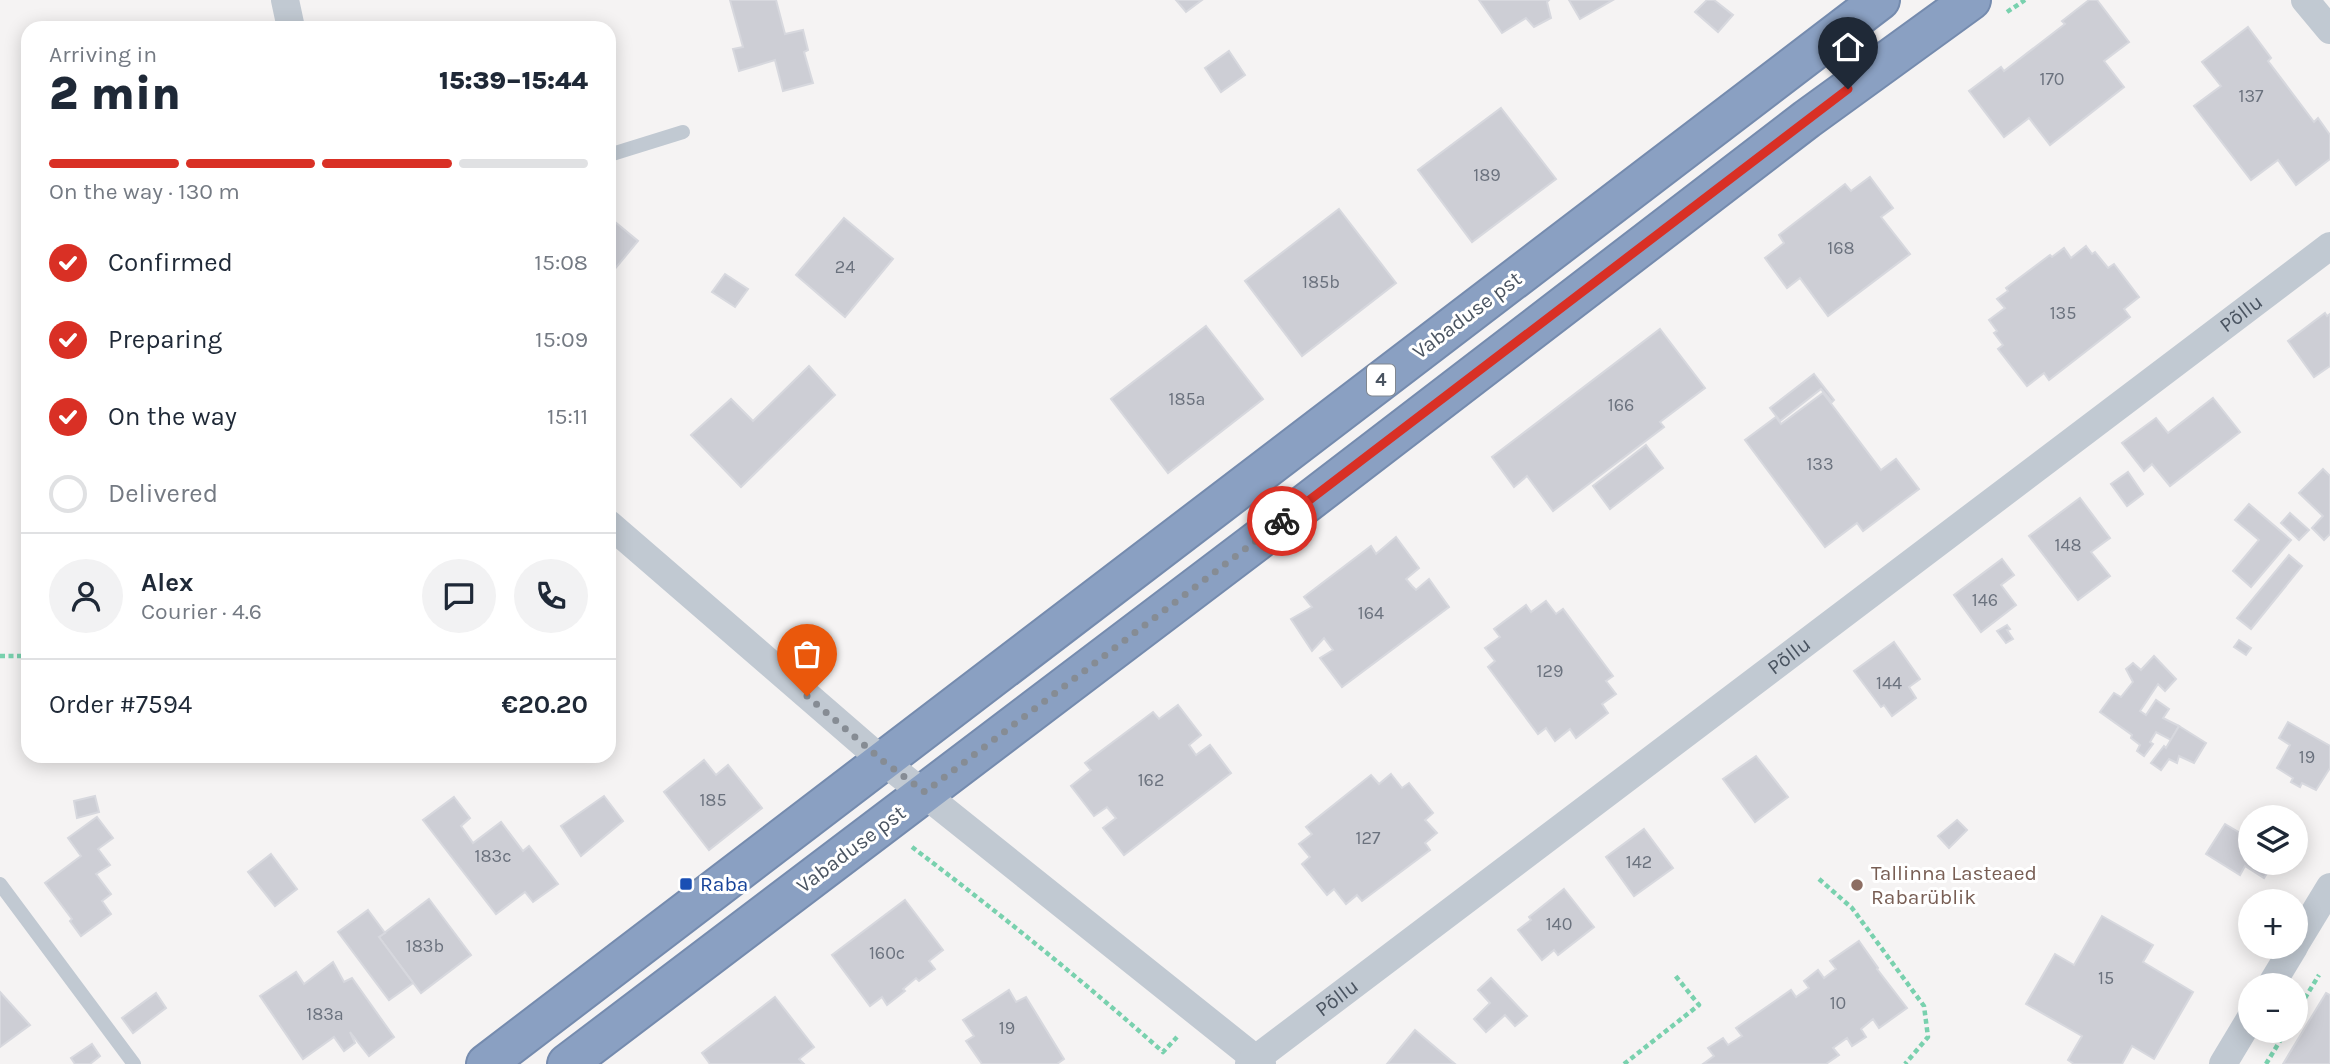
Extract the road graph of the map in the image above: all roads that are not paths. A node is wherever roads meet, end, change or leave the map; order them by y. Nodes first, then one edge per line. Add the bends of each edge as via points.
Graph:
1 (285, 0) edge
2 (1880, 0) edge
3 (1971, 0) edge
4 (2305, 0) edge
5 (290, 21) edge
6 (2330, 30) edge
7 (683, 132) dead end
8 (616, 153) edge
9 (2330, 246) edge
10 (616, 530) edge
11 (883, 761) junction
12 (925, 792) junction
13 (0, 884) edge
14 (2330, 887) edge
15 (2308, 923) edge
16 (2238, 1039) edge
17 (1256, 1062) edge
18 (134, 1064) edge
19 (486, 1064) edge
20 (567, 1064) edge
21 (2223, 1064) edge

1 - 5 street
2 - 11 highway, Vabaduse pst / 4
3 - 12 highway, Vabaduse pst / 4 via 1807,119
4 - 6 street
7 - 8 lane
9 - 17 street, Põllu
10 - 11 street
11 - 12 street
11 - 19 highway, Vabaduse pst / 4
12 - 17 street
12 - 20 highway, Vabaduse pst / 4
13 - 18 lane
14 - 15 street
16 - 21 street

